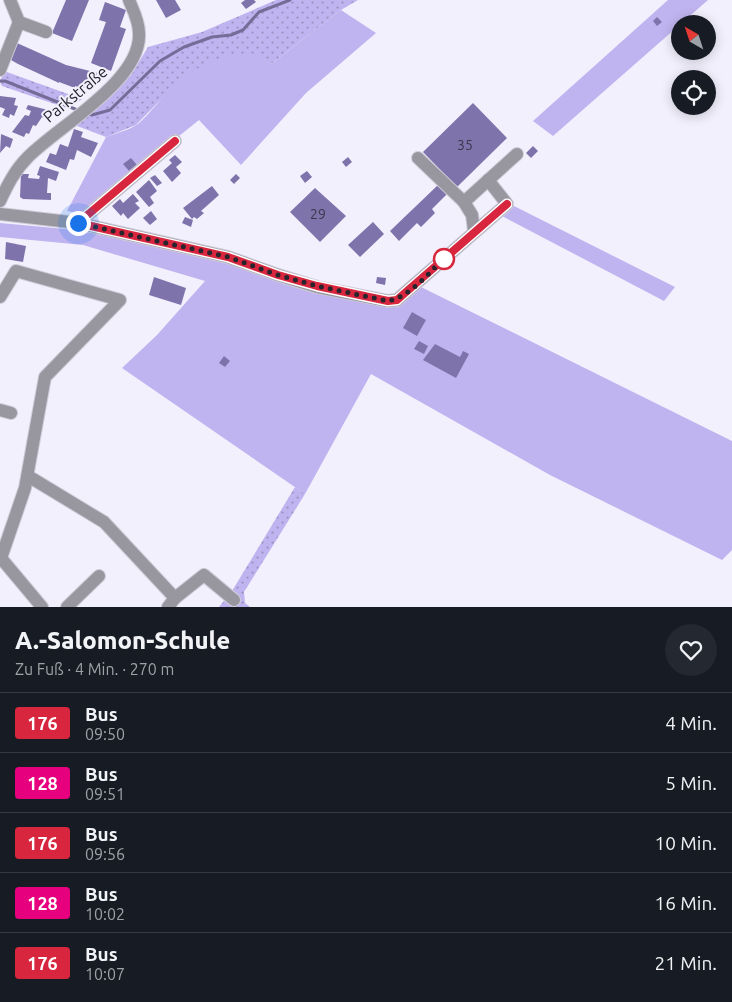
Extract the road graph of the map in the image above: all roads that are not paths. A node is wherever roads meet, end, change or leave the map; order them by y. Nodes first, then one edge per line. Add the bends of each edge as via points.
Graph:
1 (10, 0) edge
2 (129, 0) edge
3 (19, 22) junction
4 (46, 32) dead end
5 (0, 70) edge
6 (175, 141) dead end
7 (516, 154) dead end
8 (418, 158) dead end
9 (488, 180) junction
10 (0, 201) edge
11 (464, 202) junction
12 (0, 214) edge
13 (78, 223) junction
14 (474, 231) junction
15 (0, 297) edge
16 (28, 476) junction
17 (1, 559) edge
18 (99, 576) dead end
19 (234, 600) dead end
20 (172, 602) edge
21 (42, 607) edge
22 (67, 607) edge

1 - 3 street
2 - 10 street, Parkstraße via 140,33 138,47 125,73 44,142 17,170
3 - 4 street
3 - 5 street
6 - 13 street
7 - 9 street
8 - 11 street
9 - 11 street
9 - 14 street via 507,204
11 - 14 street via 472,215
12 - 13 street
13 - 14 street via 228,257 317,286 388,301 397,300
15 - 16 street via 16,271 120,300 45,377
16 - 17 street
16 - 20 street via 104,522
17 - 21 street
18 - 22 street
19 - 20 street via 204,575

